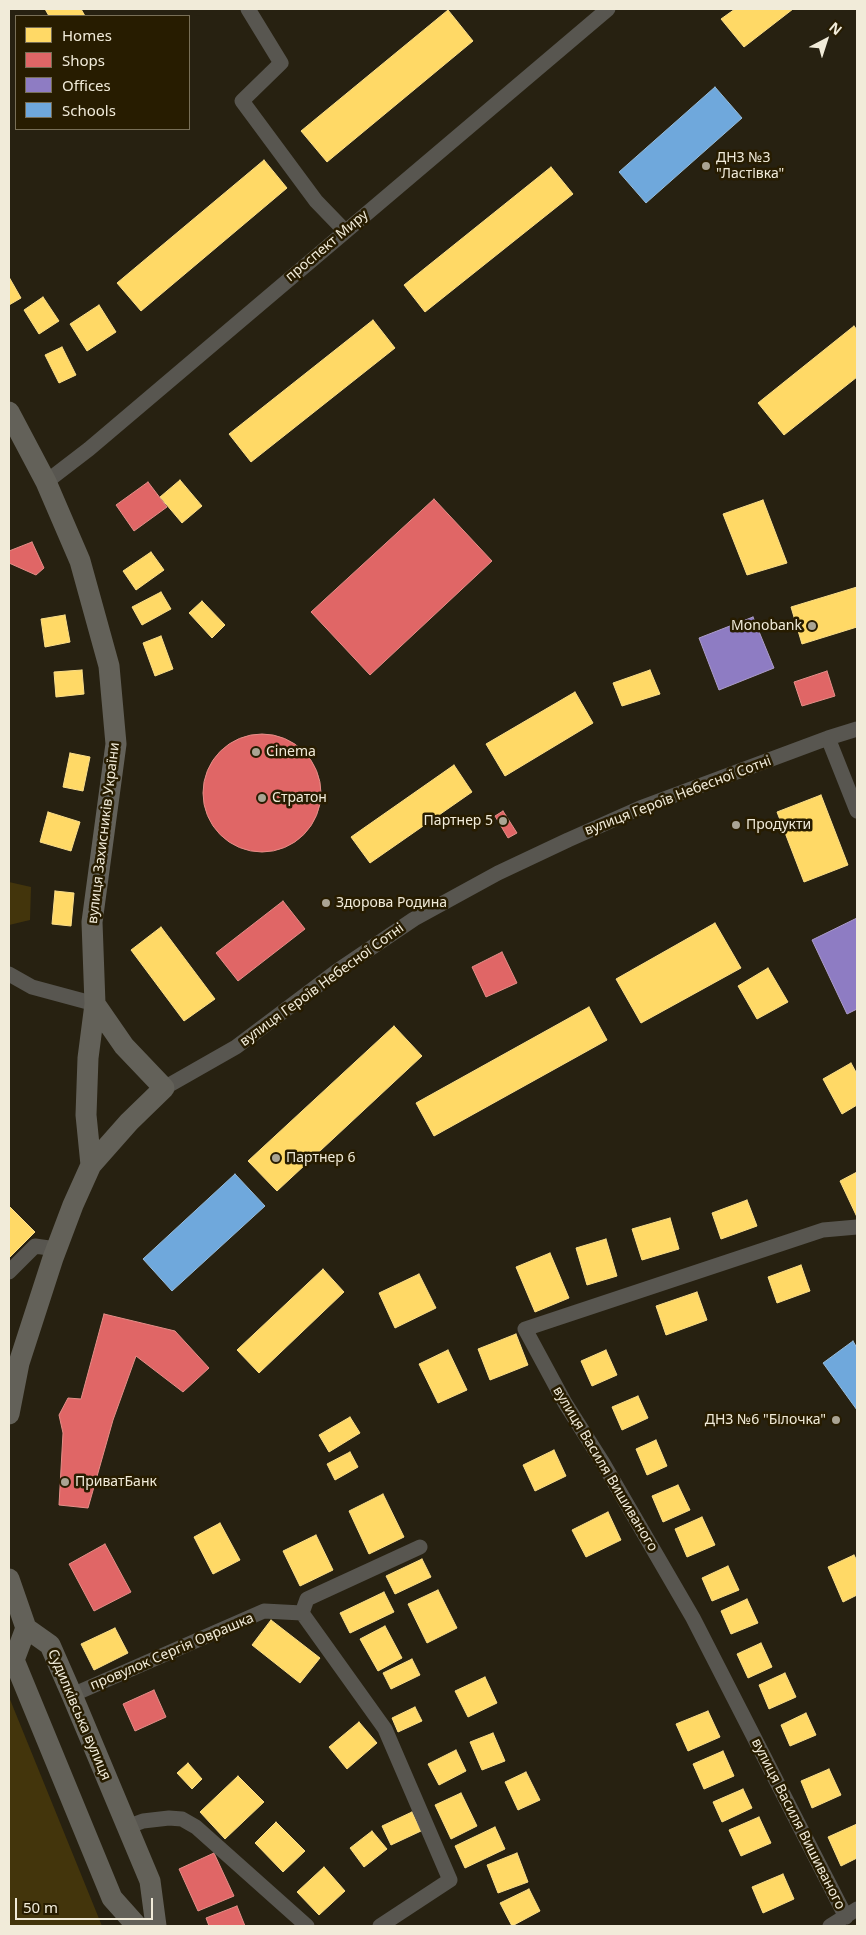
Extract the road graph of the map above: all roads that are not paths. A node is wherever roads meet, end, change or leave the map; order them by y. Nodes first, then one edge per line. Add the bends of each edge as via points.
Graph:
1 (248, 9) edge
2 (608, 9) edge
3 (345, 231) junction
4 (9, 412) edge
5 (46, 482) junction
6 (857, 728) edge
7 (828, 738) junction
8 (857, 811) edge
9 (9, 974) edge
10 (95, 1004) junction
11 (164, 1088) junction
12 (91, 1165) junction
13 (857, 1227) edge
14 (56, 1250) junction
15 (9, 1272) edge
16 (9, 1414) edge
17 (420, 1547) dead end
18 (11, 1592) edge
19 (302, 1613) junction
20 (26, 1628) junction
21 (72, 1695) junction
22 (126, 1827) junction
23 (851, 1913) edge
24 (137, 1926) edge
25 (156, 1926) edge
26 (307, 1926) edge
27 (380, 1926) edge
28 (830, 1926) edge

1 - 3 street via 281,63 242,101 316,200
2 - 3 street, проспект Миру
3 - 5 street, проспект Миру
4 - 5 main road, вулиця Захисників України
5 - 10 main road, вулиця Захисників України via 80,561 109,666 116,744 92,922
6 - 7 street, вулиця Героїв Небесної Сотні
7 - 8 street
7 - 11 street, вулиця Героїв Небесної Сотні via 640,808 498,873 414,919 337,971 236,1047
9 - 10 street via 32,987
10 - 11 main road via 124,1046
10 - 12 main road, вулиця Захисників України via 88,1058 86,1116
11 - 12 main road, вулиця Героїв Небесної Сотні
12 - 14 main road, вулиця Героїв Небесної Сотні
13 - 23 street, вулиця Василя Вишиваного via 823,1230 526,1329 565,1403 693,1618
14 - 15 street via 35,1246
14 - 16 main road, вулиця Героїв Небесної Сотні via 19,1363
17 - 19 street via 307,1599
18 - 20 main road
19 - 21 street, провулок Сергія Оврашка via 264,1612
19 - 27 street via 385,1729 450,1880
20 - 21 main road, Судилківська вулиця via 50,1645
20 - 24 main road via 14,1660 112,1898
21 - 22 main road, Судилківська вулиця
22 - 25 main road, Судилківська вулиця via 150,1881
22 - 26 street via 169,1818 182,1819 196,1826
23 - 28 street

